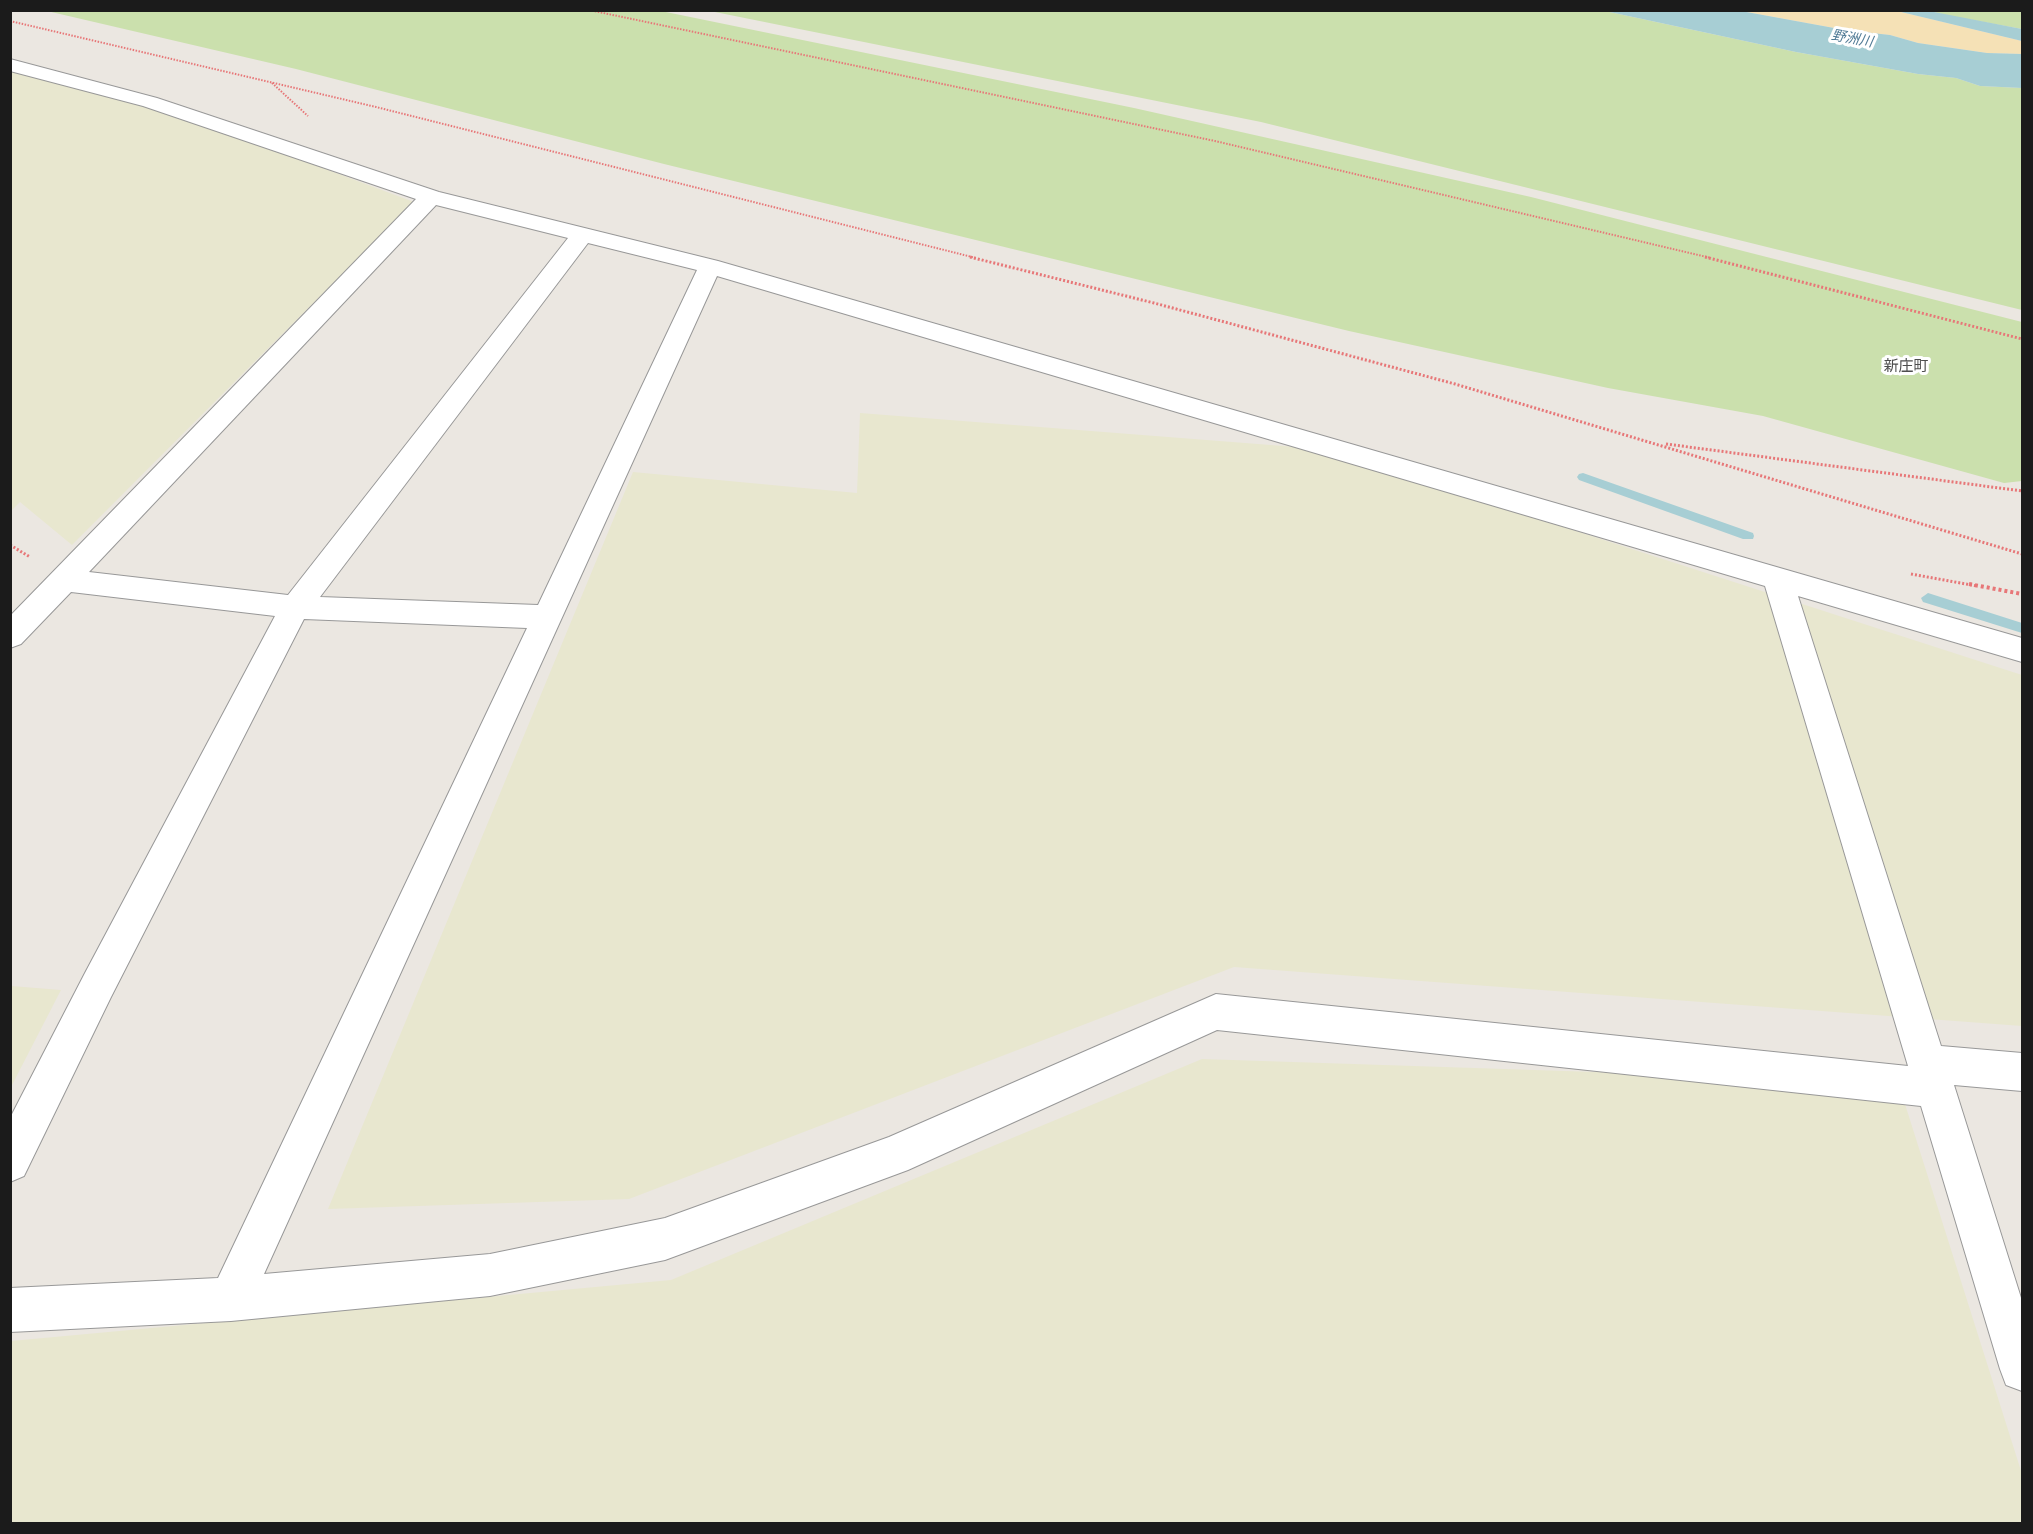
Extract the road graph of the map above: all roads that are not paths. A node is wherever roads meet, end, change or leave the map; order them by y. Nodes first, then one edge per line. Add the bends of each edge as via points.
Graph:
1 (10, 65) edge
2 (431, 198) junction
3 (582, 235) junction
4 (710, 266) junction
5 (1777, 577) junction
6 (65, 580) junction
7 (296, 607) junction
8 (547, 617) junction
9 (10, 636) edge
10 (2022, 650) edge
11 (2022, 1072) edge
12 (1931, 1076) junction
13 (10, 1162) edge
14 (231, 1299) junction
15 (10, 1310) edge
16 (2022, 1369) edge

1 - 2 street via 150,102
2 - 3 street
2 - 6 street
3 - 4 street
3 - 7 street
4 - 5 street
4 - 8 street
5 - 10 street
5 - 12 street
6 - 7 street
6 - 9 street
7 - 8 street
7 - 13 street
8 - 14 street
11 - 12 street
12 - 14 street via 1216,1012 894,1156 665,1239 490,1275
12 - 16 street
14 - 15 street

